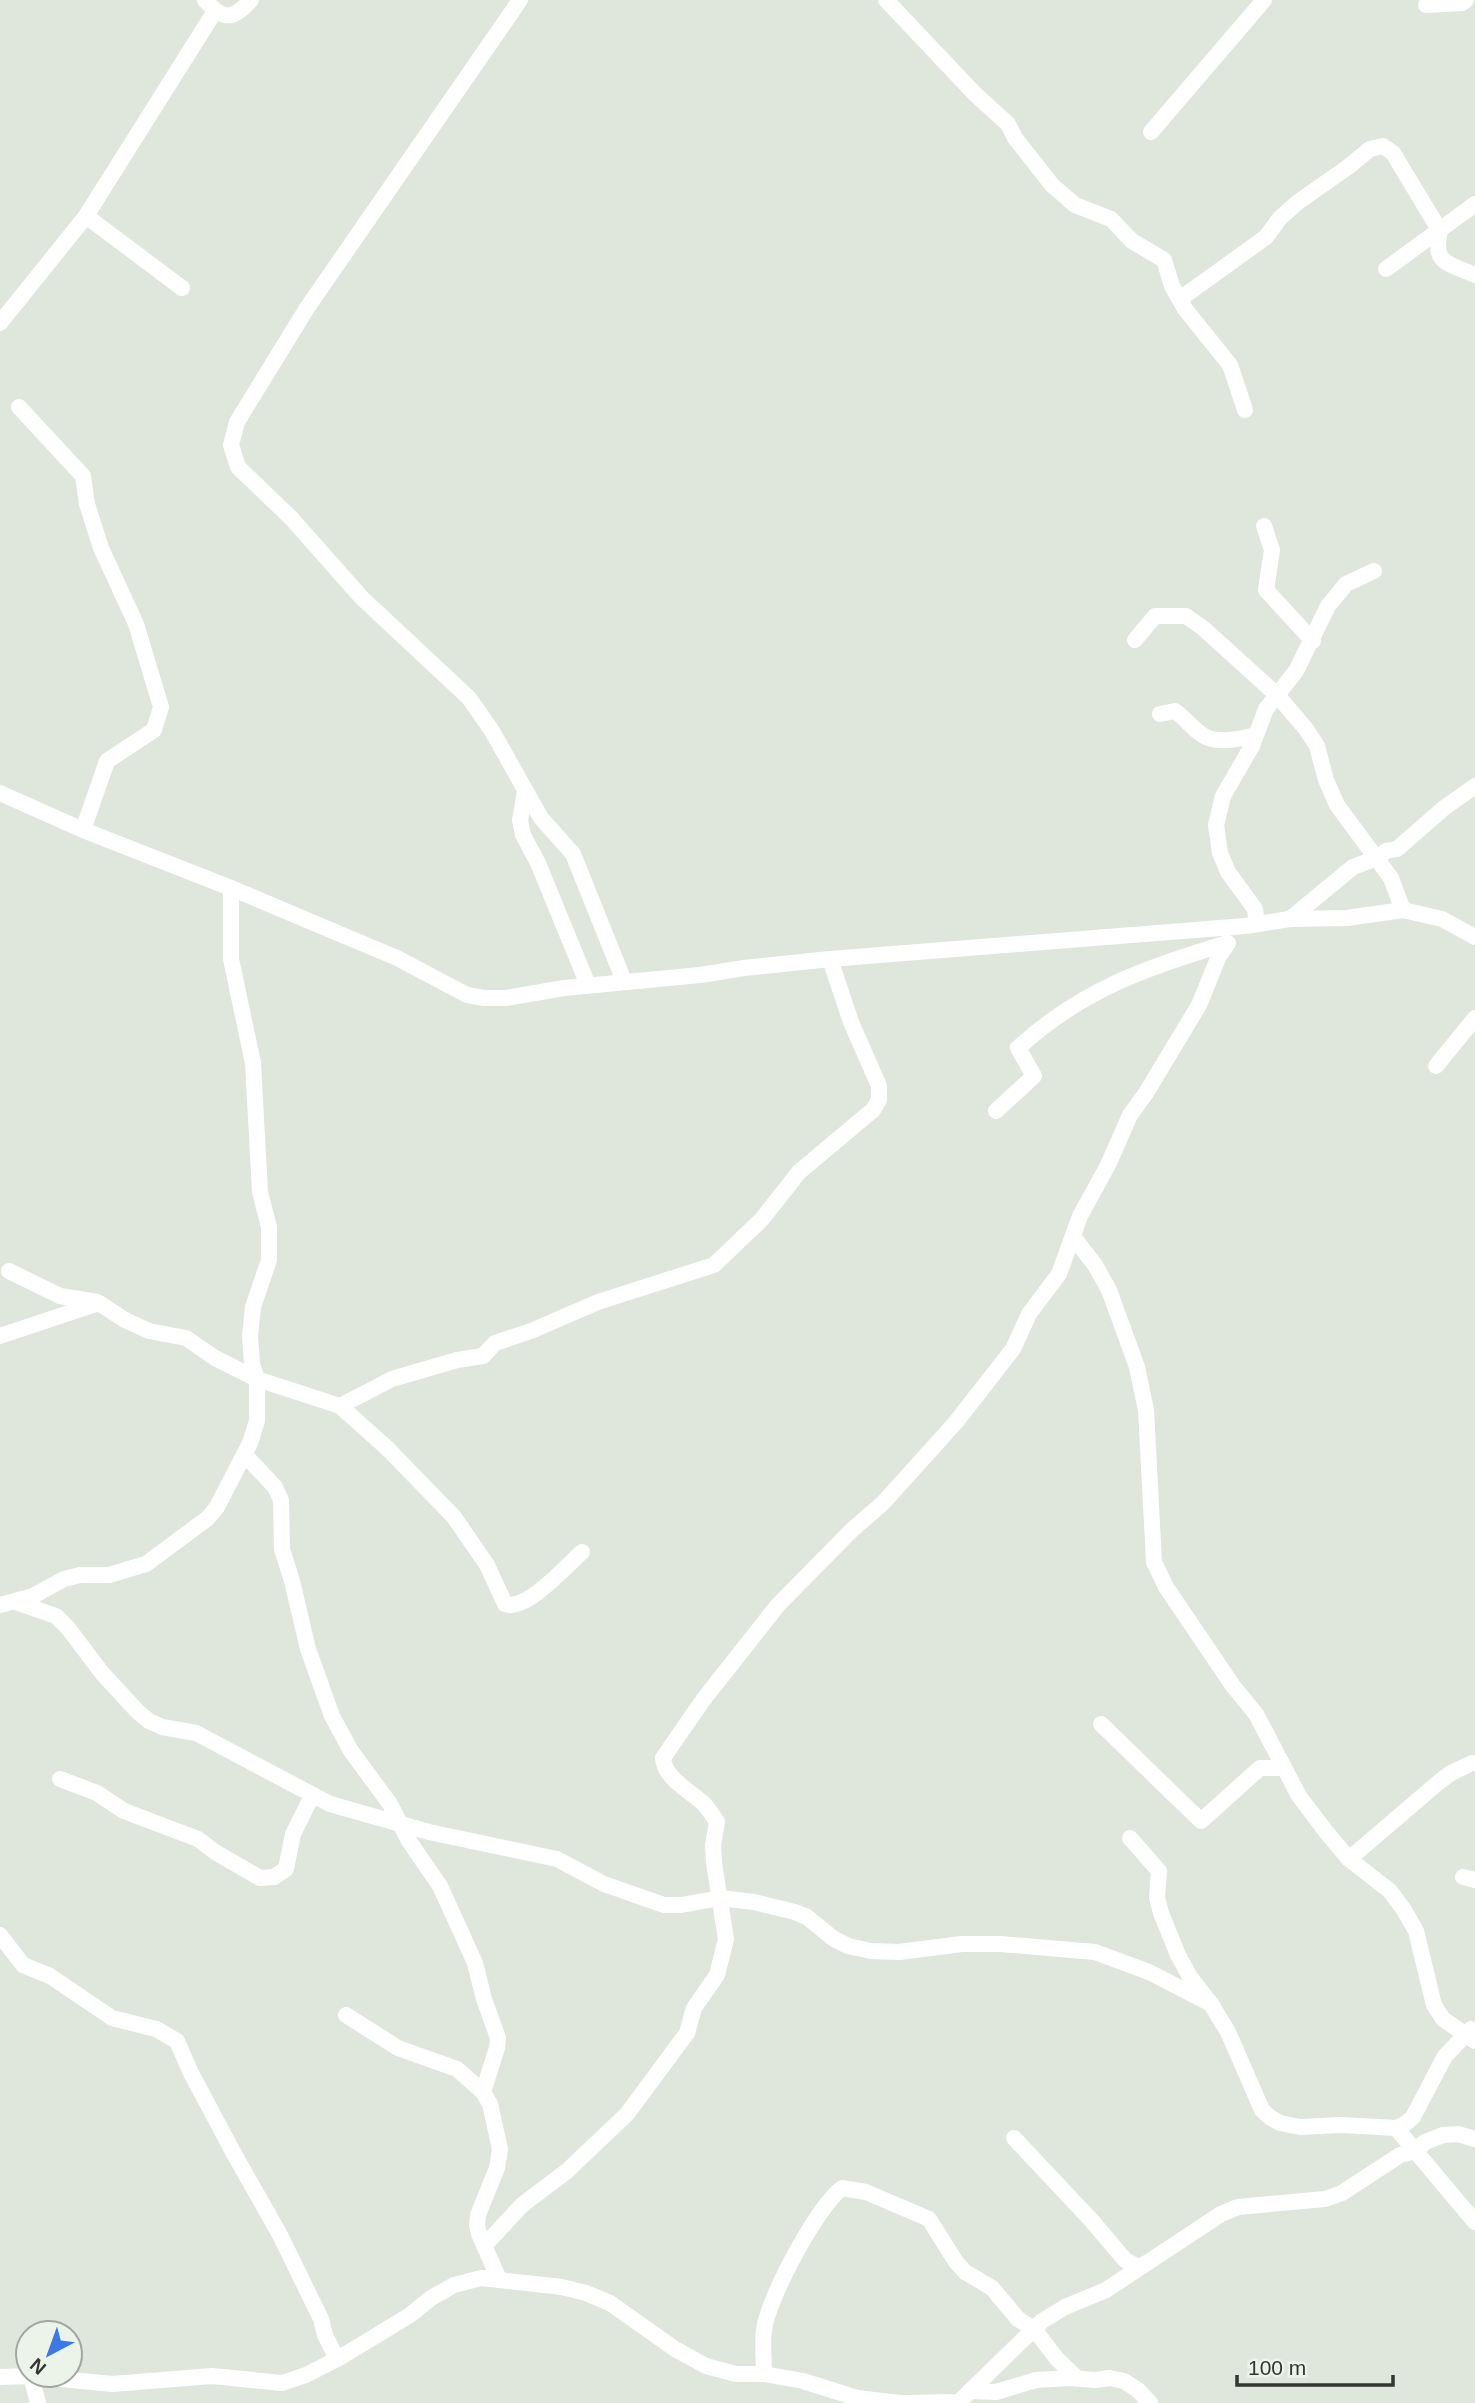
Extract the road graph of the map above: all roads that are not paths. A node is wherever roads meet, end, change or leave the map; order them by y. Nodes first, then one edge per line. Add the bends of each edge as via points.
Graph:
1 (251, 0) edge
2 (520, 0) edge
3 (886, 0) edge
4 (1264, 0) edge
5 (1466, 0) edge
6 (1426, 5) dead end
7 (210, 6) edge
8 (1151, 132) dead end
9 (1475, 204) edge
10 (86, 216) junction
11 (1440, 230) junction
12 (1386, 269) dead end
13 (1475, 275) edge
14 (183, 288) dead end
15 (1180, 299) junction
16 (0, 323) edge
17 (19, 407) dead end
18 (1245, 410) dead end
19 (1264, 526) dead end
20 (1374, 571) dead end
21 (1135, 640) dead end
22 (1313, 641) junction
23 (1277, 695) junction
24 (1160, 715) dead end
25 (1256, 735) junction
26 (1475, 786) edge
27 (525, 791) junction
28 (0, 793) edge
29 (83, 830) junction
30 (1397, 849) junction
31 (1377, 858) junction
32 (1391, 878) junction
33 (231, 888) junction
34 (1403, 910) junction
35 (1290, 919) junction
36 (1251, 925) junction
37 (1475, 937) edge
38 (1228, 943) junction
39 (830, 959) junction
40 (624, 981) junction
41 (588, 985) junction
42 (1475, 1018) edge
43 (1436, 1066) dead end
44 (996, 1111) dead end
45 (1074, 1238) junction
46 (9, 1270) dead end
47 (99, 1303) junction
48 (0, 1336) edge
49 (257, 1379) junction
50 (340, 1406) junction
51 (245, 1455) junction
52 (582, 1552) dead end
53 (7, 1604) edge
54 (1101, 1724) dead end
55 (1472, 1763) dead end
56 (1283, 1768) junction
57 (60, 1779) dead end
58 (312, 1796) junction
59 (401, 1823) junction
60 (1130, 1838) dead end
61 (1349, 1858) junction
62 (720, 1898) junction
63 (0, 1935) edge
64 (1211, 2004) junction
65 (346, 2015) dead end
66 (1472, 2034) edge
67 (483, 2092) junction
68 (1396, 2127) junction
69 (1014, 2138) dead end
70 (1475, 2139) edge
71 (1416, 2151) junction
72 (1475, 2222) edge
73 (485, 2245) junction
74 (1150, 2261) junction
75 (499, 2279) junction
76 (1034, 2329) junction
77 (337, 2360) junction
78 (764, 2374) junction
79 (1077, 2378) junction
80 (84, 2381) edge
81 (970, 2391) junction
82 (929, 2402) edge
83 (1150, 2403) edge

1 - 7 street via 239,13 227,16
2 - 27 street via 307,307 237,422 231,445 238,467 362,598 469,698
3 - 15 street via 1008,124 1052,185 1075,205 1111,219 1132,241 1164,260
4 - 8 street
5 - 6 street
7 - 10 street
9 - 11 street
10 - 14 street
10 - 16 street
11 - 12 street
11 - 13 street via 1436,247 1442,259
11 - 15 street via 1393,153 1383,146 1370,149 1279,218 1266,237
15 - 18 street via 1230,365
17 - 29 street via 83,475 101,548 136,624 162,707 154,730 107,761
19 - 22 street via 1272,551 1266,590
20 - 22 street via 1346,584 1328,606
21 - 23 street via 1155,616 1186,616
22 - 23 street
23 - 25 street
23 - 31 street via 1317,746 1337,805
24 - 25 street via 1175,711 1202,736 1233,741
25 - 36 street via 1223,796 1216,825 1228,872 1255,909
26 - 30 street
27 - 40 street via 541,818 573,854
27 - 41 street via 520,820 523,835
28 - 29 street
29 - 33 street
30 - 31 street
30 - 32 street
31 - 32 street
31 - 35 street via 1353,867
32 - 34 street
33 - 41 street via 397,958 467,995 506,998
33 - 49 street via 231,959 253,1063 260,1192 269,1227 269,1260 253,1307 250,1336 251,1364
34 - 35 street via 1347,918
34 - 37 street via 1442,919
35 - 36 street
36 - 38 street
36 - 39 street
38 - 44 street via 1114,982 1037,1031 1018,1048 1034,1076
38 - 45 street via 1199,1005 1130,1115 1080,1216
39 - 40 street
39 - 50 street via 879,1086 879,1100 799,1172 731,1250 714,1265 598,1302 495,1343 483,1356 392,1379
40 - 41 street
42 - 43 street
45 - 56 street via 1109,1290 1137,1367 1146,1410 1154,1562 1166,1587 1255,1714
45 - 62 street via 1059,1274 1029,1314 1000,1367 884,1503 778,1605 663,1758 670,1775 706,1806 717,1822 713,1845
46 - 47 street via 60,1296
47 - 48 street
47 - 49 street via 149,1331 186,1338
49 - 50 street
49 - 51 street via 257,1421
50 - 52 street via 454,1517 487,1565 505,1604 526,1602
51 - 53 street via 208,1518 146,1564 109,1575 64,1579
51 - 59 street via 275,1486 281,1500 282,1549 308,1649 332,1716
53 - 58 street via 56,1616 149,1721 196,1733
54 - 56 street via 1202,1821 1260,1768
55 - 61 street via 1439,1782
56 - 61 street via 1299,1796
57 - 58 street via 97,1793 124,1811 198,1839 260,1878 274,1877 286,1869 293,1834
58 - 59 street
59 - 62 street via 557,1859 604,1884 664,1905
59 - 67 street via 440,1886 475,1964 498,2038
60 - 64 street via 1159,1871 1161,1913 1190,1977
61 - 66 street via 1390,1891 1404,1910 1416,1931 1434,2005 1443,2019
62 - 64 street via 795,1912 834,1939 871,1951 1001,1944 1095,1952 1149,1972
62 - 73 street via 726,1939 721,1962 694,2008 682,2042 627,2114 567,2171 522,2205
63 - 77 street via 23,1965 50,1976 112,2018 156,2029 177,2040 280,2235
64 - 68 street via 1262,2110 1271,2118 1300,2127
65 - 67 street via 398,2048 457,2069
66 - 68 street via 1445,2056 1413,2117
67 - 73 street via 500,2148 478,2215
68 - 71 street
69 - 74 street via 1125,2260 1138,2267
70 - 71 street via 1443,2135
71 - 72 street
71 - 74 street via 1400,2155 1325,2199 1238,2207 1221,2214
73 - 75 street
74 - 76 street
75 - 77 street via 481,2278 454,2286
75 - 78 street via 586,2293 610,2303 706,2365 736,2374
76 - 78 street via 1018,2319 992,2288 965,2272 929,2219 866,2192 842,2188 812,2227 770,2304 764,2330
76 - 79 street
76 - 81 street
77 - 80 street via 282,2383 212,2375 112,2384
78 - 82 street via 857,2398
79 - 81 street via 1036,2380 996,2392
79 - 83 street via 1124,2381
81 - 82 street via 958,2402

